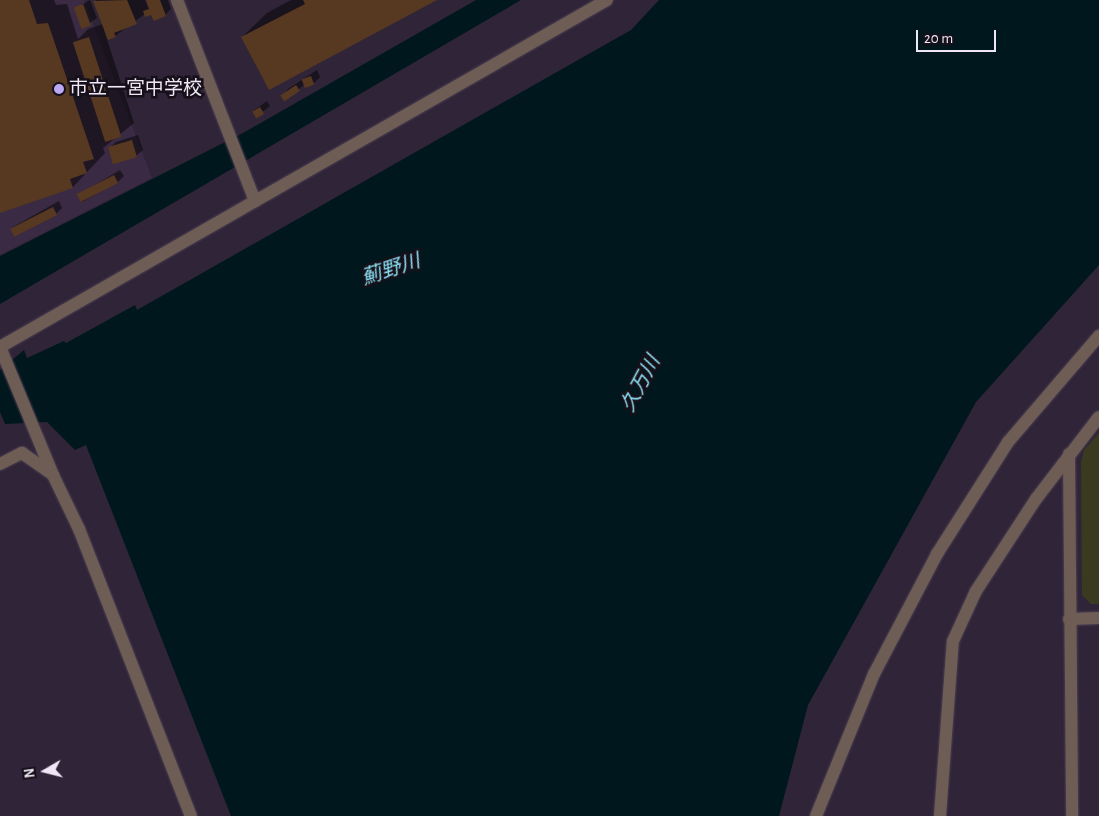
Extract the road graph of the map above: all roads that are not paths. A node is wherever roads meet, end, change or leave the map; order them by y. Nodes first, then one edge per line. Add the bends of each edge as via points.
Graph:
1 (177, 0) edge
2 (607, 0) edge
3 (255, 201) junction
4 (1099, 336) edge
5 (0, 347) edge
6 (1099, 417) edge
7 (1068, 454) junction
8 (0, 464) edge
9 (53, 475) junction
10 (1099, 618) edge
11 (1069, 619) junction
12 (191, 816) edge
13 (816, 816) edge
14 (940, 816) edge
15 (1072, 816) edge

1 - 3 street
2 - 3 street
3 - 5 street
4 - 13 street via 1008,442 937,554 874,674
5 - 9 street via 45,449
6 - 7 street
7 - 11 street
7 - 14 street via 976,591 953,641
8 - 9 street via 22,452
9 - 12 street via 79,529
10 - 11 street
11 - 15 street

